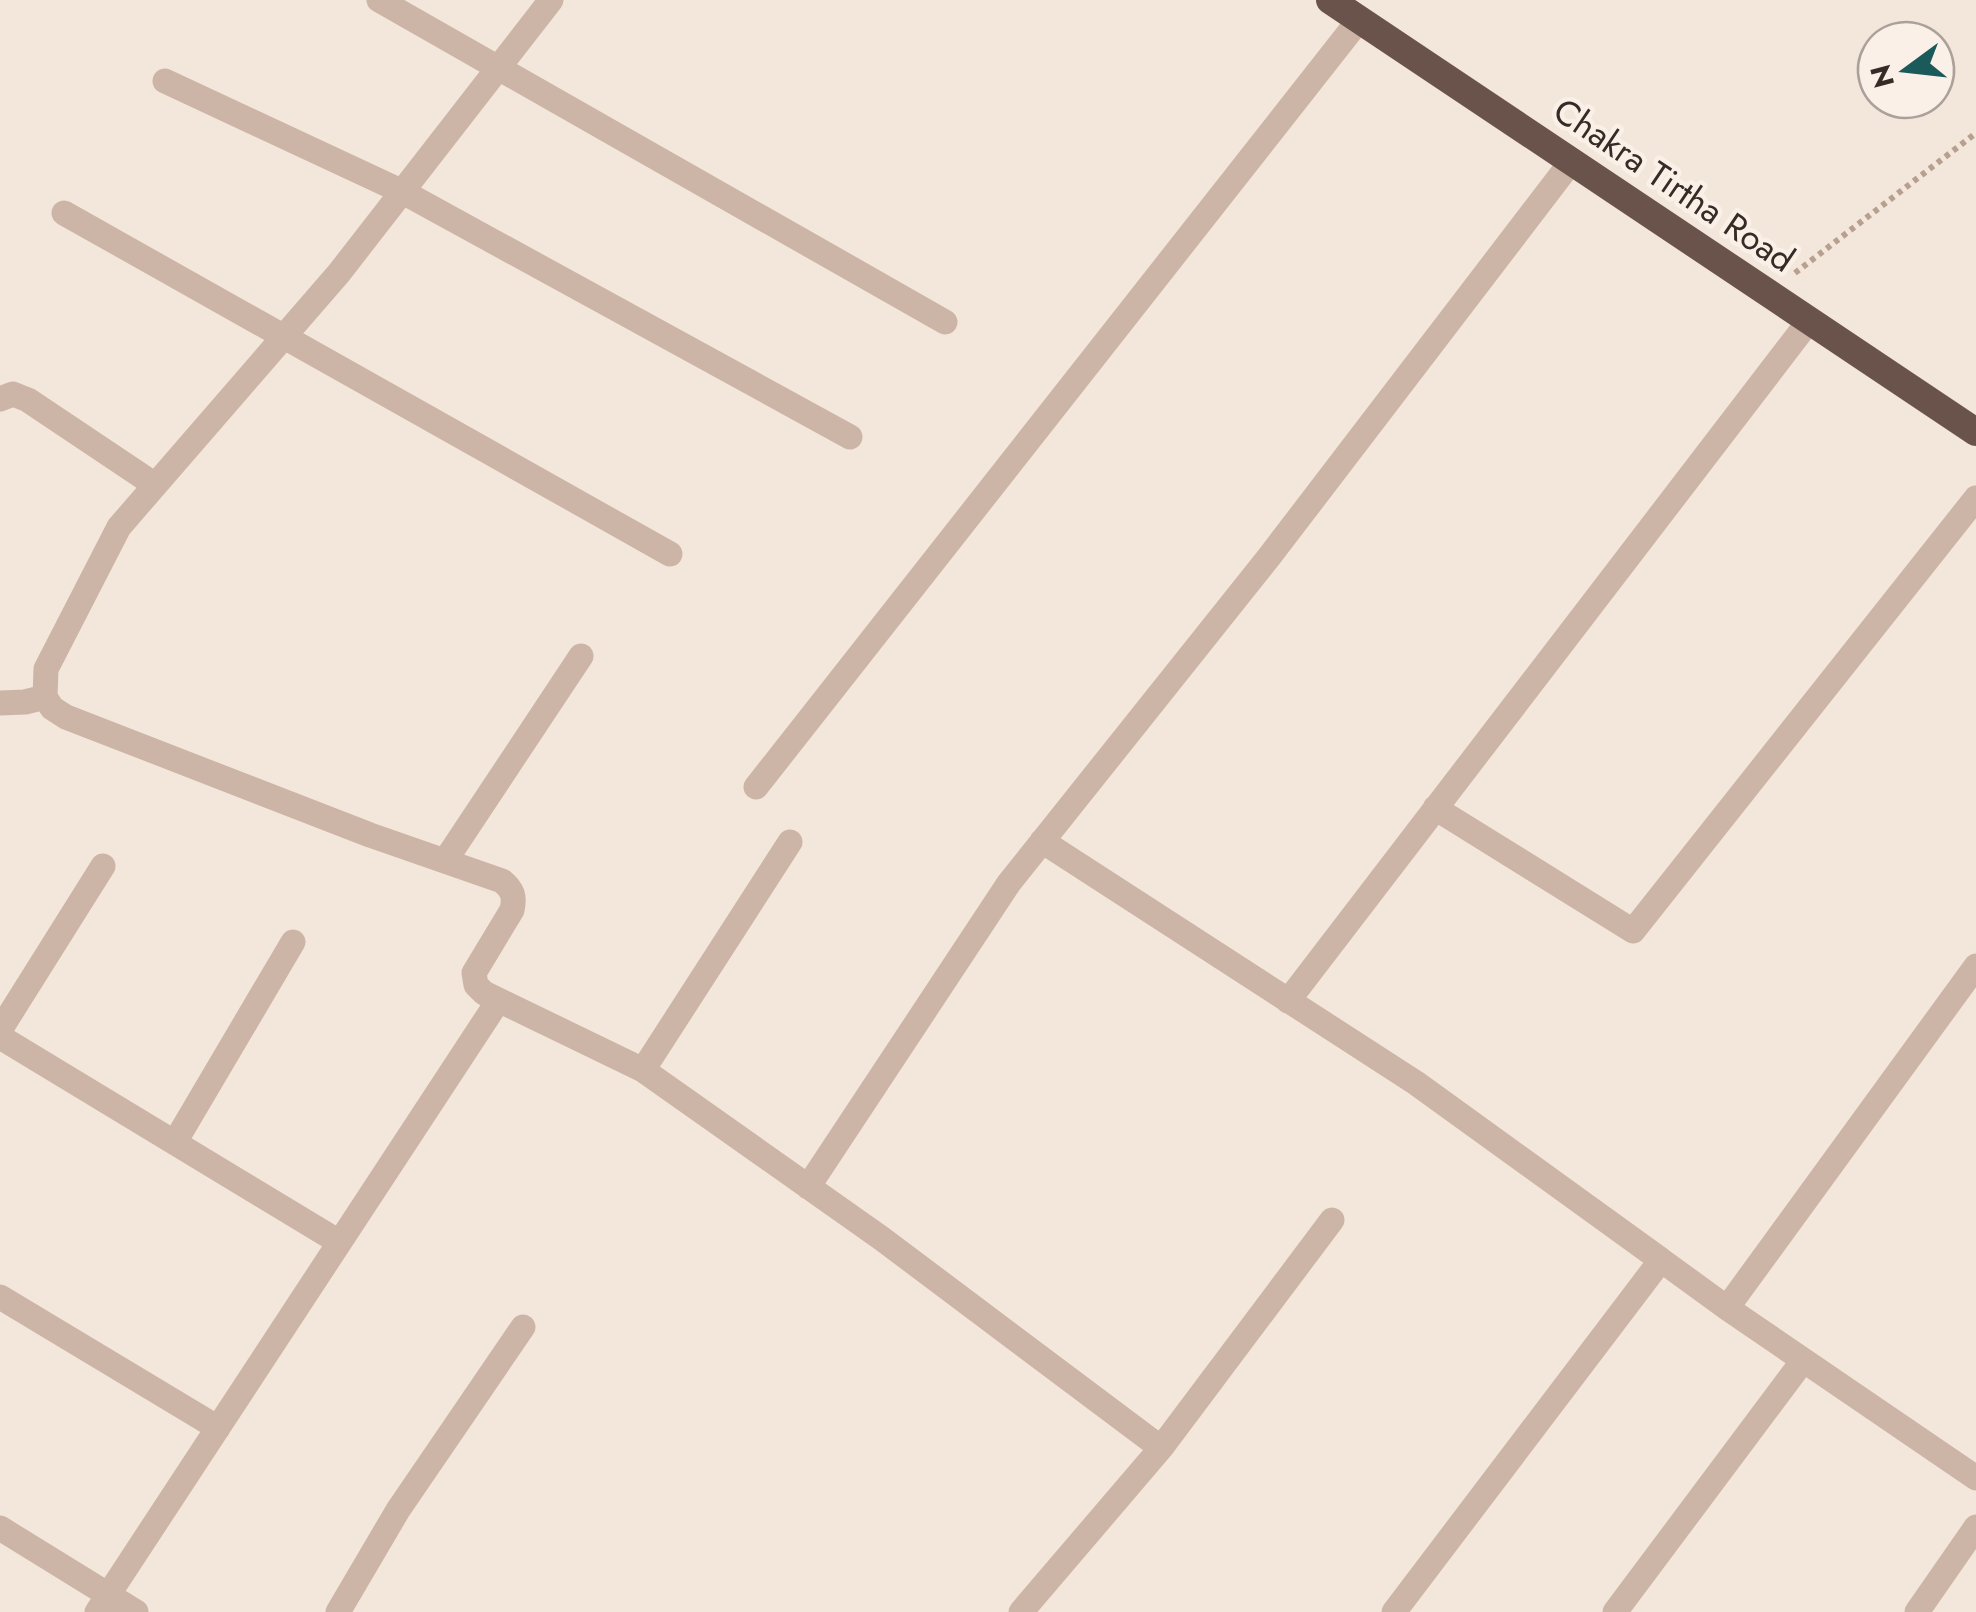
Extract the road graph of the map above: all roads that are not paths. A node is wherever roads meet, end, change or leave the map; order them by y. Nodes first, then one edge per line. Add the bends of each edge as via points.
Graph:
1 (379, 0) edge
2 (551, 0) edge
3 (1330, 0) edge
4 (1360, 20) junction
5 (499, 69) junction
6 (165, 81) dead end
7 (1571, 162) junction
8 (403, 192) junction
9 (64, 213) dead end
10 (1808, 321) junction
11 (945, 322) dead end
12 (282, 337) junction
13 (0, 398) edge
14 (1976, 432) edge
15 (850, 437) dead end
16 (155, 485) junction
17 (1976, 498) edge
18 (670, 554) dead end
19 (581, 656) dead end
20 (45, 696) junction
21 (0, 703) edge
22 (756, 787) dead end
23 (1436, 808) junction
24 (1042, 841) junction
25 (790, 842) dead end
26 (445, 861) junction
27 (103, 866) dead end
28 (293, 942) dead end
29 (1976, 966) edge
30 (498, 1001) junction
31 (1288, 1001) junction
32 (0, 1033) edge
33 (642, 1070) junction
34 (175, 1142) junction
35 (808, 1187) junction
36 (1332, 1220) dead end
37 (340, 1242) junction
38 (1661, 1260) junction
39 (0, 1297) edge
40 (1727, 1308) junction
41 (522, 1327) dead end
42 (1802, 1362) junction
43 (218, 1428) junction
44 (1161, 1448) junction
45 (1976, 1478) edge
46 (1976, 1527) edge
47 (0, 1528) edge
48 (102, 1603) edge
49 (136, 1612) edge
50 (338, 1612) edge
51 (1020, 1612) edge
52 (1394, 1612) edge
53 (1615, 1612) edge
54 (1917, 1612) edge

1 - 5 street
2 - 5 street
3 - 4 highway, Chakra Tirtha Road
4 - 7 highway, Chakra Tirtha Road
4 - 22 street
5 - 8 street
5 - 11 street
6 - 8 street
7 - 10 highway, Chakra Tirtha Road
7 - 24 street
8 - 12 street
8 - 15 street
9 - 12 street
10 - 14 highway, Chakra Tirtha Road
10 - 23 street
12 - 16 street
12 - 18 street
13 - 16 street via 28,400
16 - 20 street via 103,558 46,669
17 - 23 street via 1633,931
19 - 26 street
20 - 21 street
20 - 26 street via 66,716
23 - 31 street
24 - 31 street
24 - 35 street
25 - 33 street
26 - 30 street via 510,888 512,910 474,973 476,985
27 - 32 street
28 - 34 street
29 - 40 street
30 - 33 street
30 - 37 street
31 - 38 street via 1416,1083
32 - 34 street
33 - 35 street
34 - 37 street
35 - 44 street
36 - 44 street
37 - 43 street
38 - 40 street
38 - 52 street
39 - 43 street
40 - 42 street
41 - 50 street
42 - 45 street
42 - 53 street
43 - 48 street
44 - 51 street
46 - 54 street
47 - 48 street
48 - 49 street

